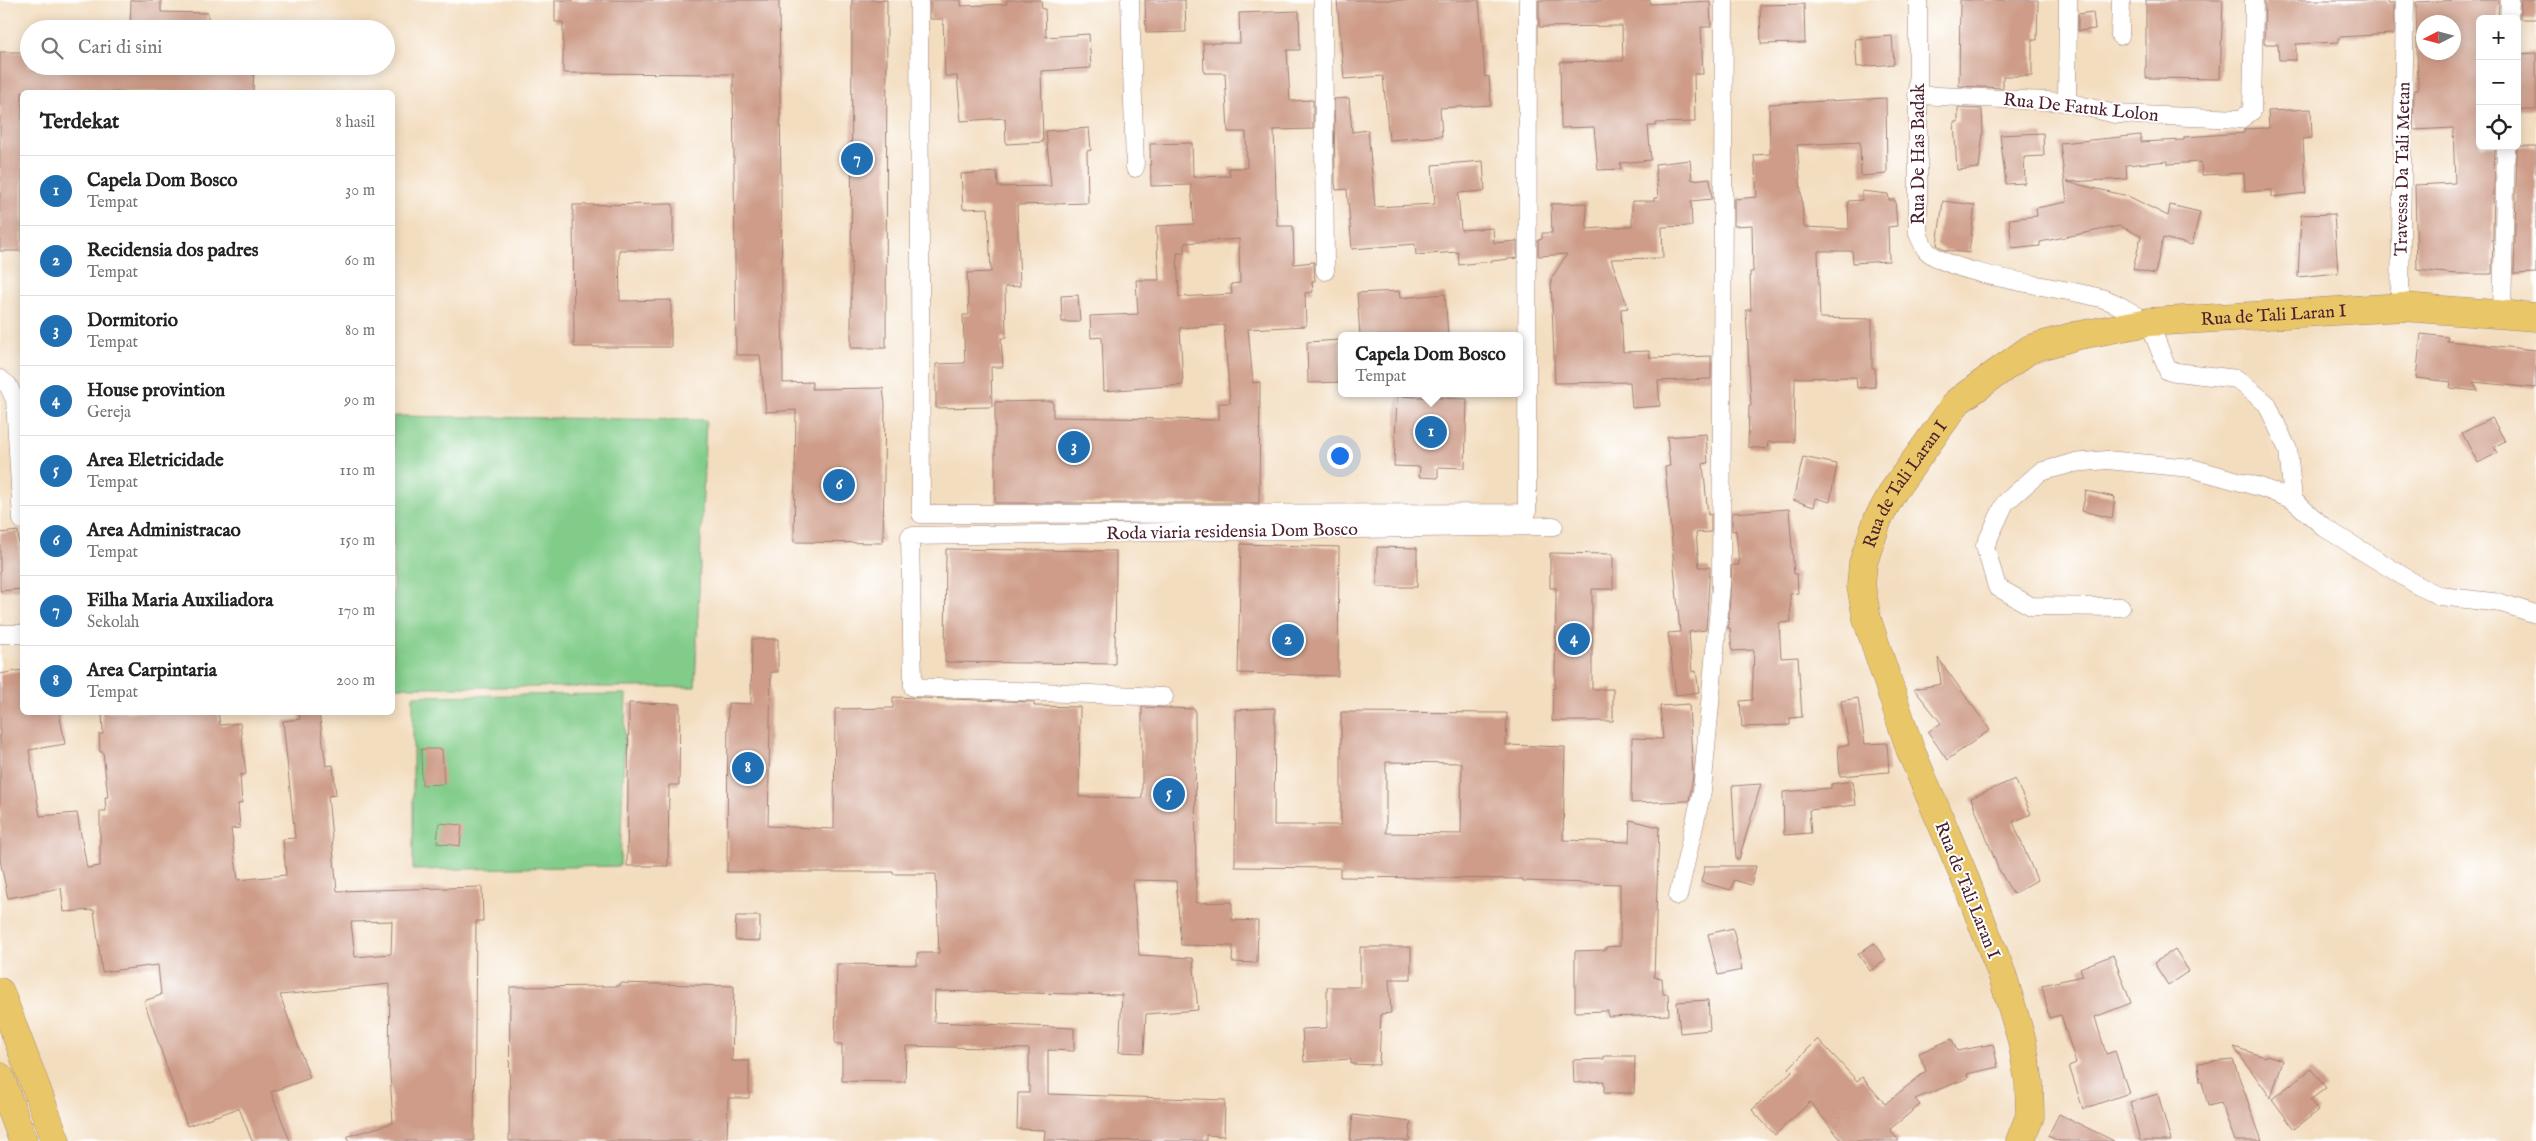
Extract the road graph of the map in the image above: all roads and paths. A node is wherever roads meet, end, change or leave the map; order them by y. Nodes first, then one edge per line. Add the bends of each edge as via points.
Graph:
1 (919, 0) edge
2 (1130, 0) edge
3 (1323, 0) edge
4 (1528, 0) edge
5 (1724, 0) edge
6 (1918, 0) edge
7 (2068, 0) edge
8 (2121, 0) edge
9 (2254, 0) edge
10 (2405, 0) edge
11 (2510, 0) edge
12 (2509, 15) edge
13 (2120, 36) dead end
14 (1917, 95) junction
15 (2066, 102) junction
16 (2506, 150) edge
17 (1135, 168) dead end
18 (1325, 271) dead end
19 (2404, 307) junction
20 (2502, 313) junction
21 (2536, 317) edge
22 (2149, 322) junction
23 (0, 379) edge
24 (20, 458) edge
25 (2293, 500) junction
26 (1554, 526) dead end
27 (2122, 607) dead end
28 (2536, 614) edge
29 (0, 634) edge
30 (20, 634) edge
31 (1164, 697) dead end
32 (1678, 896) dead end
33 (0, 992) edge
34 (0, 1077) edge
35 (23, 1141) edge
36 (56, 1141) edge
37 (2020, 1141) edge

1 - 4 street via 921,514 1527,513
2 - 17 street
3 - 18 street
5 - 32 street via 1721,585 1702,791
6 - 14 street, Rua De Has Badak
7 - 15 street
8 - 13 street
9 - 15 street, Rua De Fatuk Lolon via 2252,112 2240,118 2115,114
10 - 19 street, Travessa Da Tali Metan via 2400,294
11 - 12 street
14 - 15 street, Rua De Fatuk Lolon
14 - 22 street, Rua De Has Badak via 1918,234 1926,250 1943,261 1998,277 2064,289 2120,304 2130,314
16 - 20 street
19 - 20 main road, Rua de Tali Laran I
19 - 22 main road, Rua de Tali Laran I
20 - 21 main road, Rua de Tali Laran I
22 - 25 street via 2168,371 2237,380 2267,404 2288,450
22 - 37 main road, Rua de Tali Laran I via 2074,336 2030,349 1958,401 1894,490 1878,519 1863,563 1861,586 1867,619 1891,696 2003,977 2022,1041 2029,1082 2030,1116
23 - 24 street via 8,385 15,400
25 - 27 street via 2263,488 2173,466 2107,460 2073,463 2040,472 2005,503 1985,546 1997,587 2031,606
25 - 28 street via 2325,528 2440,596 2501,603
26 - 31 street, Roda viaria residensia Dom Bosco via 910,536 914,687
29 - 30 street
33 - 36 main road
34 - 35 main road

